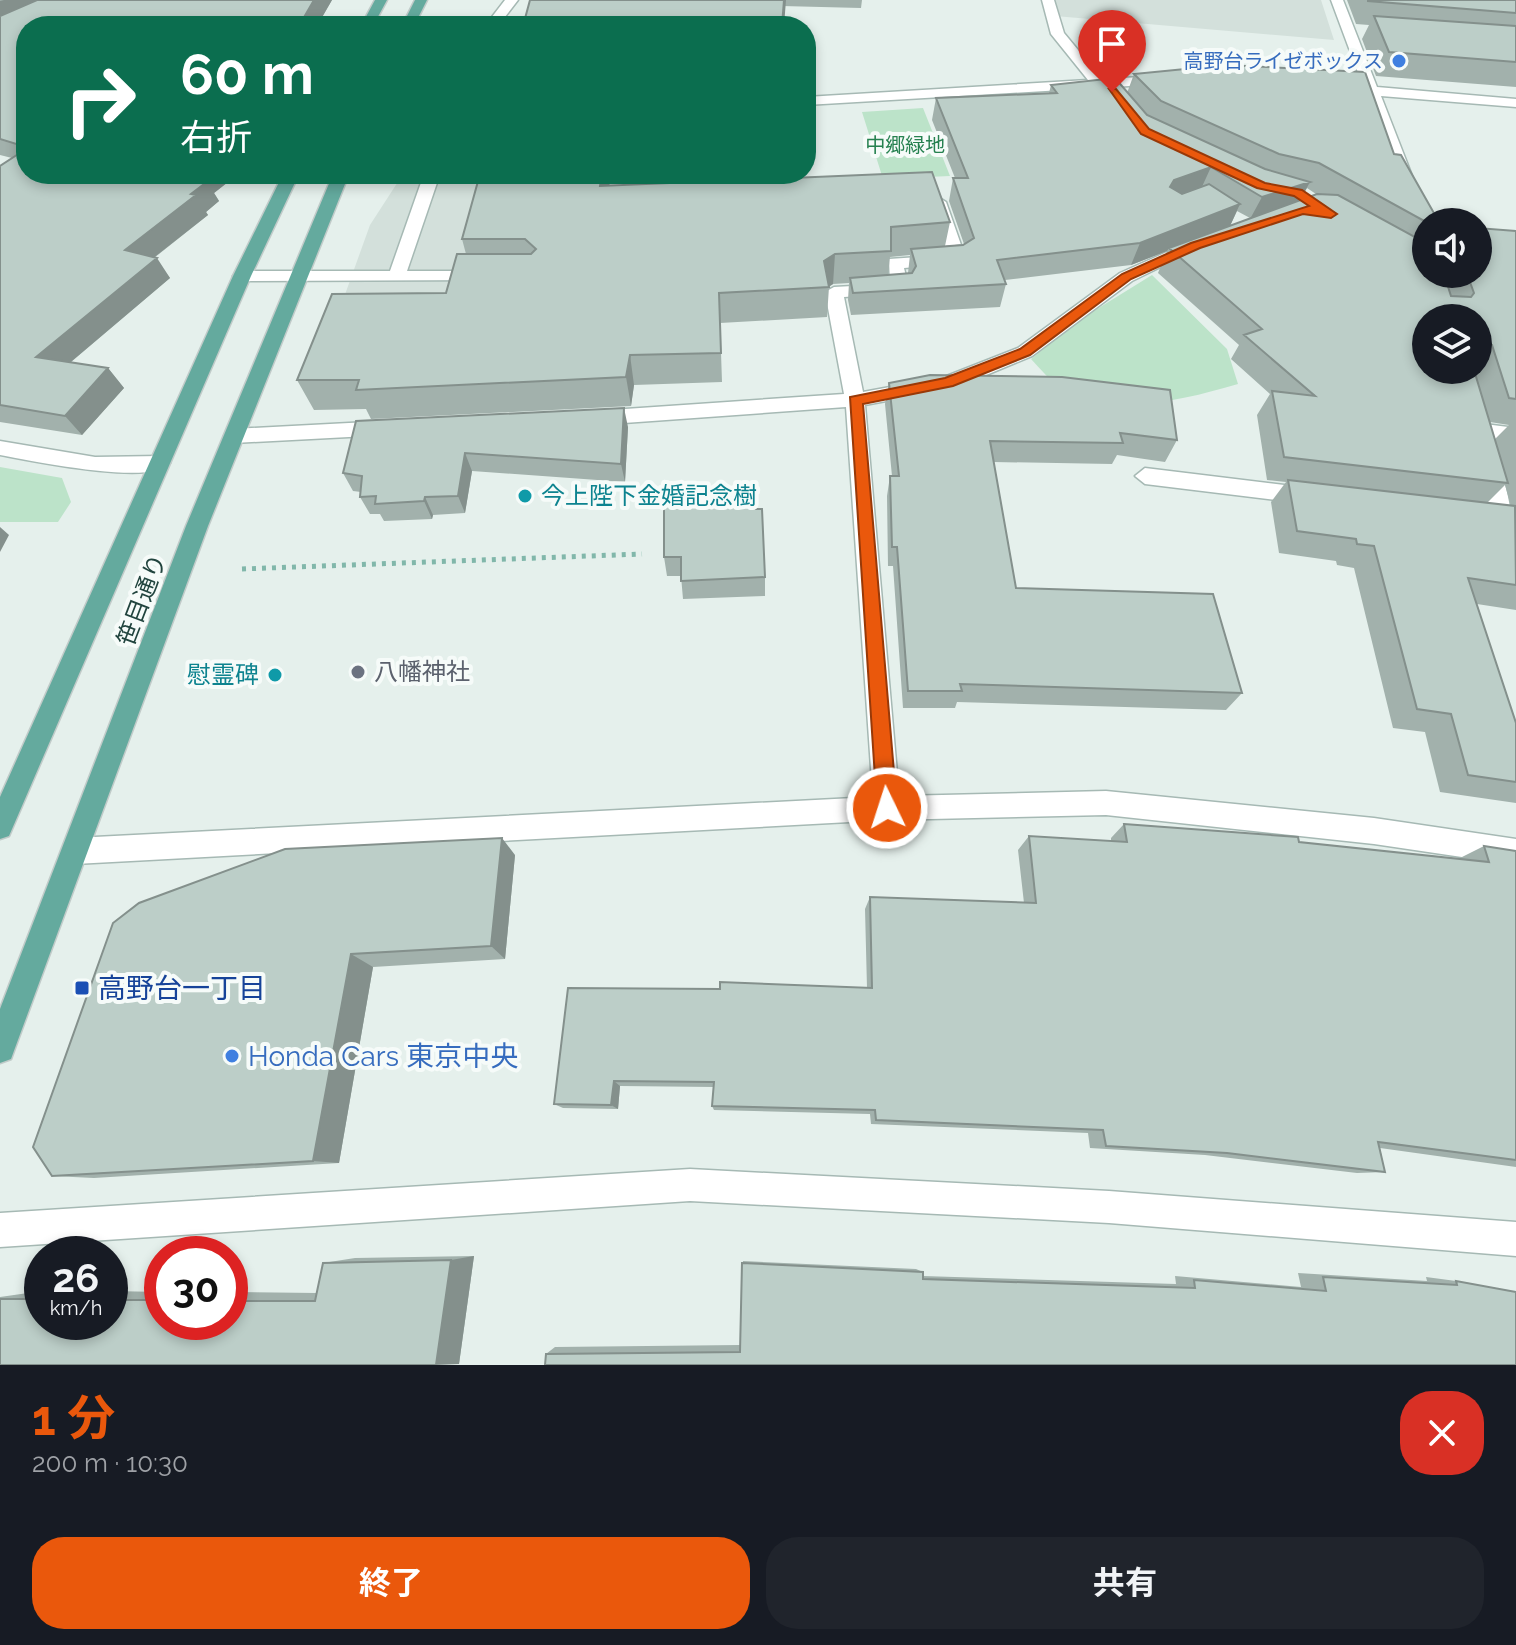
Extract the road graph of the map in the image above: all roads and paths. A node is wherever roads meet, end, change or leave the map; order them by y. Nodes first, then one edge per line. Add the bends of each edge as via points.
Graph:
1 (512, 0) edge
2 (1048, 0) edge
3 (1337, 0) edge
4 (499, 16) edge
5 (1349, 31) junction
6 (1364, 32) dead end
7 (1184, 80) edge
8 (1096, 81) junction
9 (1318, 86) edge
10 (1371, 90) junction
11 (816, 100) edge
12 (1472, 100) junction
13 (1516, 103) edge
14 (1479, 114) dead end
15 (286, 184) edge
16 (337, 184) edge
17 (429, 184) edge
18 (934, 191) edge
19 (1417, 208) edge
20 (1209, 241) edge
21 (299, 275) junction
22 (397, 275) junction
23 (242, 276) junction
24 (502, 276) edge
25 (855, 400) junction
26 (578, 419) edge
27 (408, 427) edge
28 (1516, 435) edge
29 (234, 436) junction
30 (0, 448) edge
31 (160, 463) junction
32 (1145, 476) dead end
33 (1331, 499) edge
34 (642, 554) dead end
35 (242, 569) dead end
36 (1516, 571) edge
37 (887, 808) junction
38 (0, 827) edge
39 (75, 851) junction
40 (1516, 852) edge
41 (0, 1048) edge
42 (0, 1230) edge
43 (1516, 1239) edge

1 - 4 street
2 - 8 street via 1047,17
3 - 5 street
5 - 6 street
5 - 10 street
7 - 8 street
8 - 11 street
9 - 10 street
10 - 12 street
10 - 19 street
12 - 13 street
12 - 14 street
15 - 23 main road, 笹目通り
16 - 21 main road, 笹目通り
17 - 22 street
18 - 25 street via 958,259 895,263 900,289 834,292
20 - 25 street via 1126,277 1025,352 948,383
21 - 22 street
21 - 23 street
21 - 29 main road, 笹目通り
22 - 24 street
23 - 31 main road, 笹目通り
25 - 26 street
25 - 37 street
27 - 29 street
28 - 36 street via 1475,422 1494,518
29 - 39 main road, 笹目通り
30 - 31 street via 95,464
31 - 38 main road, 笹目通り
32 - 33 street
34 - 35 path
37 - 39 street
37 - 40 street via 1106,803 1374,831
39 - 41 main road, 笹目通り
42 - 43 street via 690,1185 1109,1207

